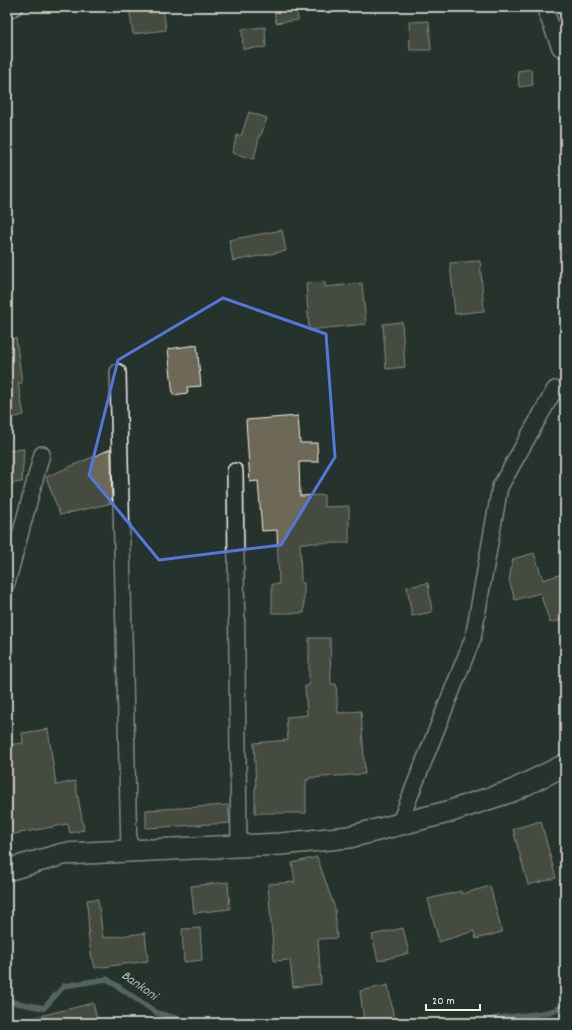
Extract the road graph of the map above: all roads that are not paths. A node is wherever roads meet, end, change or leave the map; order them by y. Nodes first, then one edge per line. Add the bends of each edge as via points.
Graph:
1 (15, 7) edge
2 (544, 7) edge
3 (7, 10) edge
4 (565, 50) edge
5 (118, 372) dead end
6 (555, 388) dead end
7 (42, 454) dead end
8 (235, 471) dead end
9 (7, 583) edge
10 (565, 765) edge
11 (399, 824) junction
12 (239, 846) junction
13 (129, 851) junction
14 (7, 870) edge

1 - 3 street
2 - 4 street via 560,48
5 - 13 street
6 - 11 street via 500,487 473,638
7 - 9 street
8 - 12 street
10 - 11 street via 512,790 448,812
11 - 12 street via 348,837
12 - 13 street
13 - 14 street via 63,854

